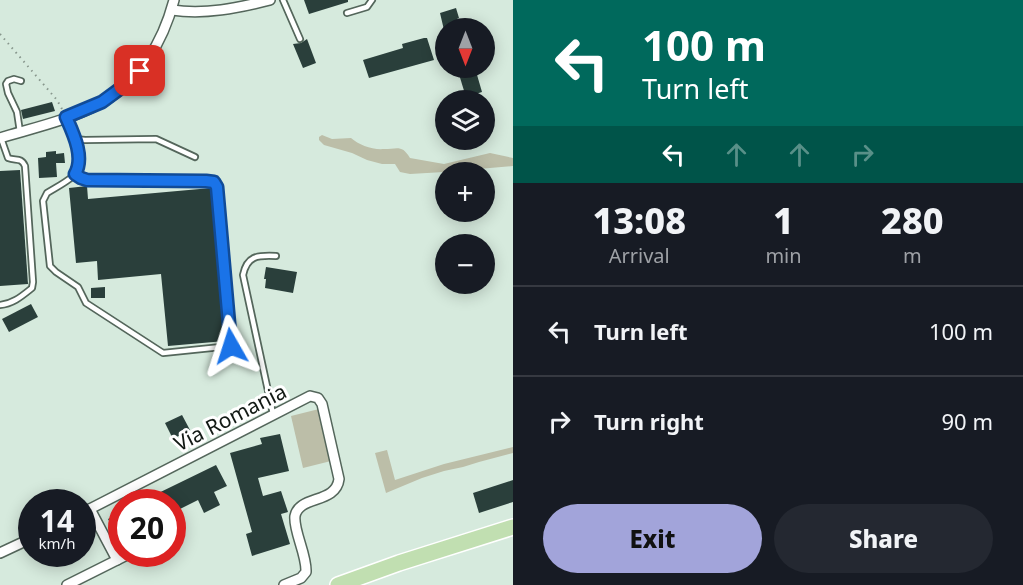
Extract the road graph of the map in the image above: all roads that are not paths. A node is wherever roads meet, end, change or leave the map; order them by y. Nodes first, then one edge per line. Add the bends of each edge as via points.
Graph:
1 (174, 0) edge
2 (270, 0) edge
3 (283, 0) edge
4 (372, 0) edge
5 (171, 10) junction
6 (347, 13) dead end
7 (300, 39) dead end
8 (21, 81) dead end
9 (66, 117) junction
10 (20, 132) junction
11 (0, 138) edge
12 (75, 139) junction
13 (195, 157) dead end
14 (75, 174) junction
15 (276, 256) dead end
16 (0, 305) edge
17 (273, 414) junction
18 (96, 506) edge
19 (96, 527) edge
20 (513, 527) edge
21 (18, 545) edge
22 (108, 546) edge
23 (0, 553) edge
24 (108, 564) edge
25 (67, 585) edge
26 (284, 585) edge
27 (338, 585) edge

1 - 5 street
2 - 5 street via 201,13
3 - 7 lane
4 - 6 lane via 367,7
5 - 9 street via 155,49 140,71 102,102
8 - 10 lane via 14,79 6,84
9 - 10 street
9 - 12 lane
10 - 11 street
11 - 16 lane via 8,158 19,159 25,166 33,282 32,288 16,301
12 - 13 lane via 156,139
12 - 14 lane via 79,163
14 - 14 lane via 87,180 214,182 231,346 163,353 86,303 78,287 52,269 44,201 47,193
15 - 17 lane via 249,260 243,276
17 - 18 street, Via Romania
17 - 26 street, Via Romania via 310,396 318,398 339,479 333,492 297,511 295,519 306,572
19 - 22 street
20 - 27 main road
21 - 23 street
24 - 25 street

